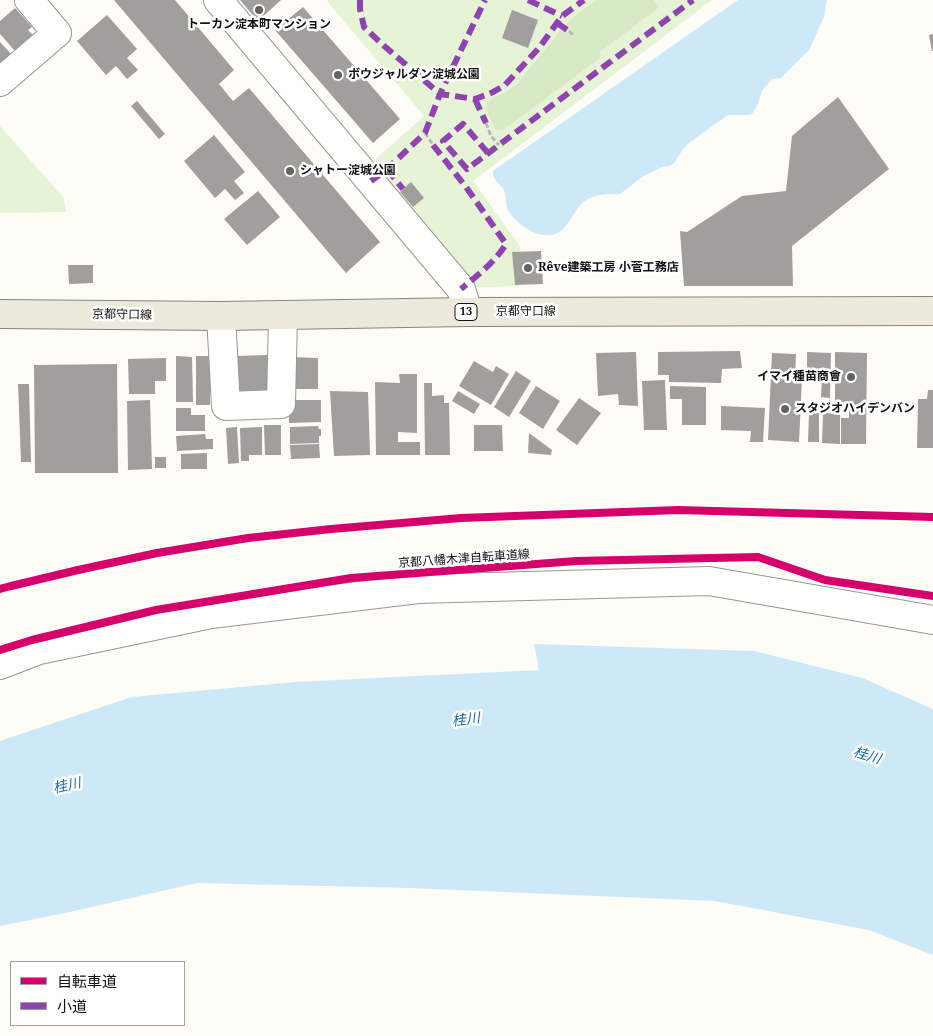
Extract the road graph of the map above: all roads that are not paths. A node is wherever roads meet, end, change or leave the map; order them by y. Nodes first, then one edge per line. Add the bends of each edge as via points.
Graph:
1 (29, 0) edge
2 (218, 0) edge
3 (0, 82) edge
4 (933, 311) edge
5 (468, 312) junction
6 (0, 314) edge
7 (221, 316) junction
8 (284, 316) junction
9 (933, 620) edge
10 (0, 665) edge

1 - 3 street via 58,33
2 - 5 street via 460,289
4 - 5 main road, 京都守口線 / 13
5 - 8 main road, 京都守口線 / 13
6 - 7 main road, 京都守口線 / 13
7 - 8 main road, 京都守口線 / 13
7 - 8 street via 226,406 280,404
9 - 10 street via 709,581 418,589 210,614 39,650

